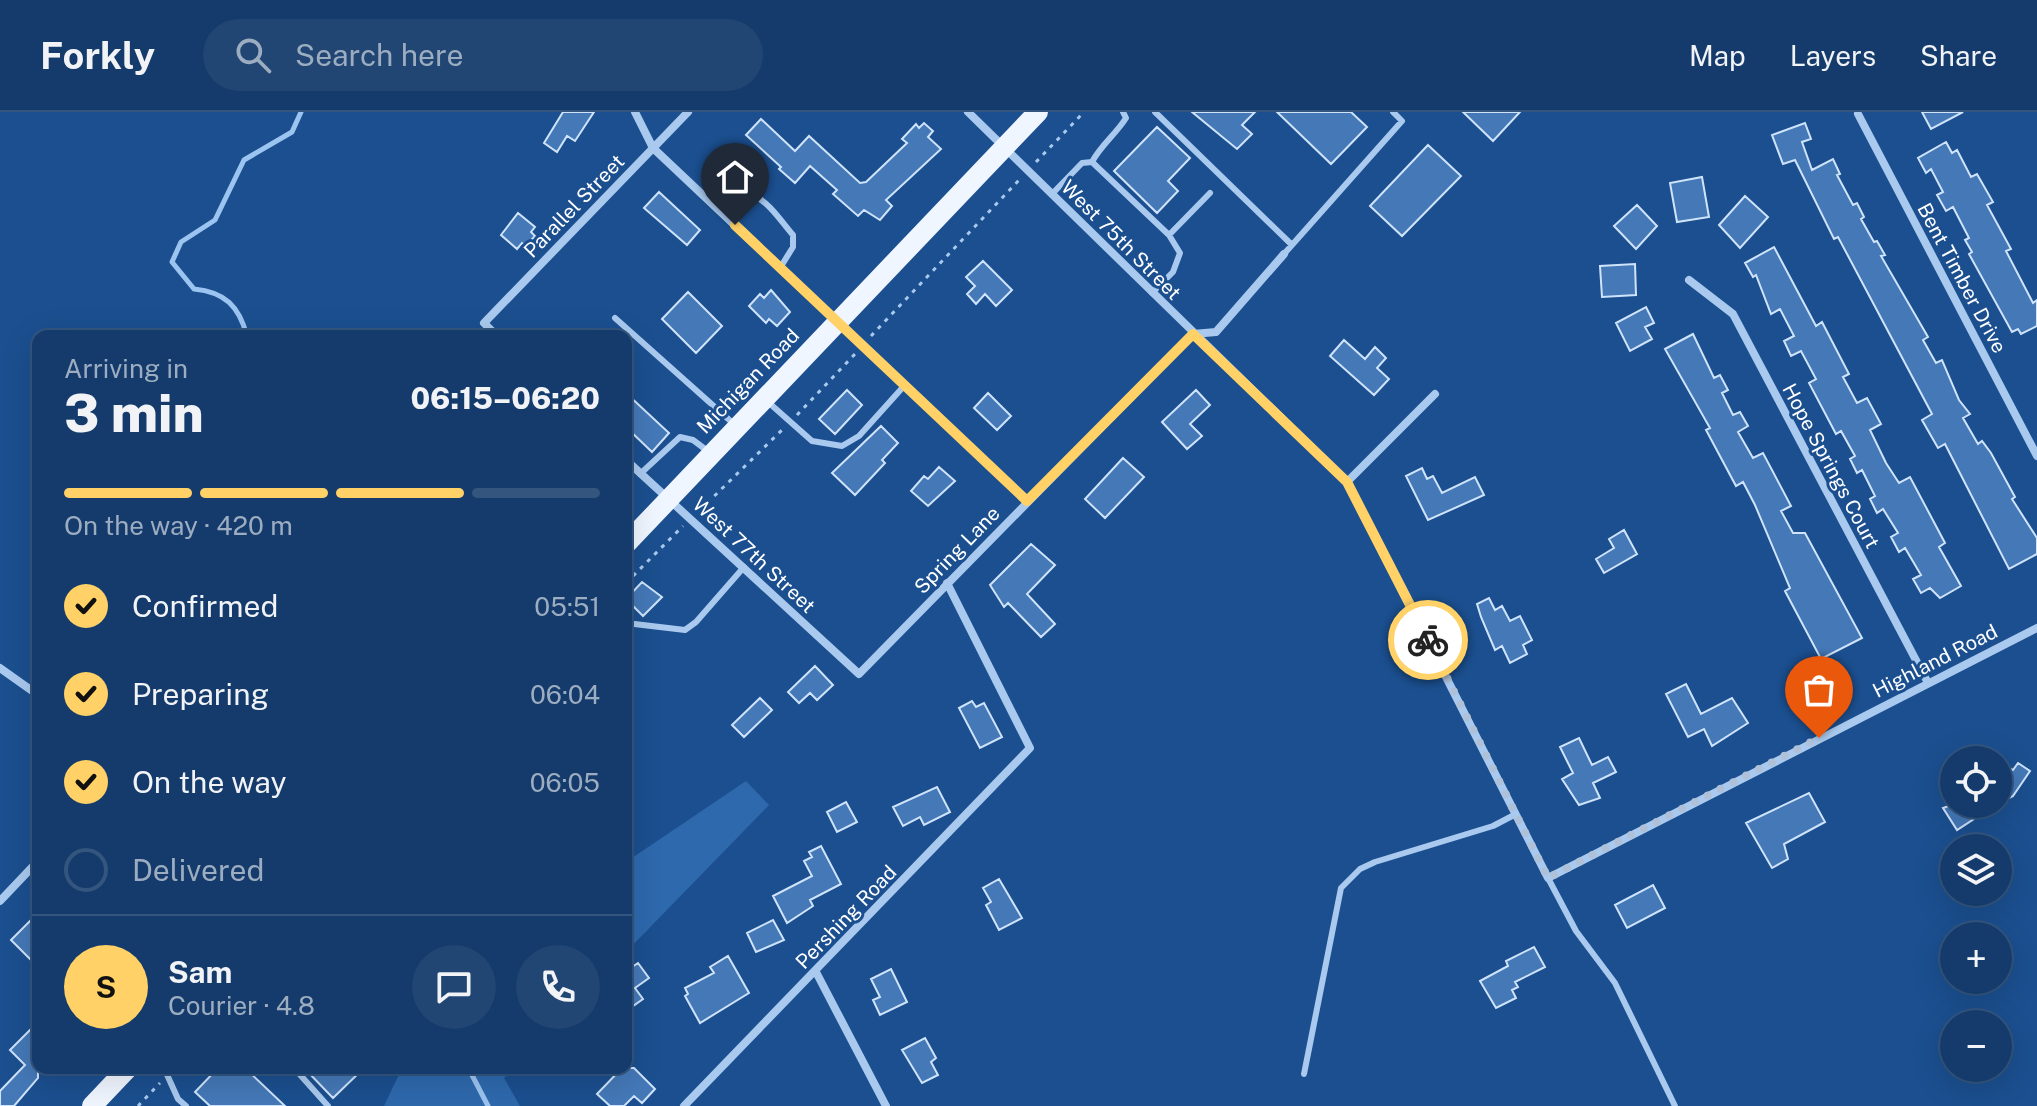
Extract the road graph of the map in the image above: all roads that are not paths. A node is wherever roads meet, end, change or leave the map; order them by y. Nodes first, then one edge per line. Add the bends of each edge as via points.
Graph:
1 (635, 112) edge
2 (688, 112) edge
3 (968, 112) edge
4 (1038, 112) edge
5 (1123, 112) edge
6 (1155, 112) edge
7 (1393, 112) edge
8 (1858, 114) dead end
9 (1004, 147) junction
10 (653, 148) junction
11 (1092, 162) junction
12 (1210, 193) dead end
13 (1052, 194) junction
14 (712, 203) junction
15 (1169, 235) junction
16 (1292, 245) junction
17 (1284, 254) joint
18 (780, 268) junction
19 (1689, 280) dead end
20 (1152, 293) junction
21 (615, 318) dead end
22 (838, 323) junction
23 (491, 330) edge
24 (629, 330) edge
25 (632, 333) edge
26 (1193, 334) junction
27 (904, 386) junction
28 (1435, 394) dead end
29 (765, 399) junction
30 (738, 427) junction
31 (2037, 433) edge
32 (2027, 438) junction
33 (711, 455) junction
34 (2037, 456) edge
35 (632, 466) edge
36 (640, 474) junction
37 (1347, 482) junction
38 (669, 499) junction
39 (1027, 501) junction
40 (632, 538) edge
41 (744, 567) junction
42 (947, 583) junction
43 (632, 624) edge
44 (2037, 628) edge
45 (0, 668) edge
46 (859, 674) joint
47 (1927, 681) junction
48 (32, 691) edge
49 (1516, 814) junction
50 (32, 867) edge
51 (1548, 878) junction
52 (0, 901) edge
53 (816, 972) junction
54 (122, 1074) edge
55 (168, 1074) edge
56 (299, 1074) edge
57 (1304, 1074) dead end
58 (182, 1105) edge
59 (92, 1106) edge
60 (328, 1106) edge
61 (684, 1106) edge
62 (886, 1106) edge
63 (1675, 1106) edge

1 - 10 street
2 - 10 street, Parallel Street
3 - 9 street, West 75th Street
4 - 9 main road, Michigan Road
5 - 11 lane via 1126,118
6 - 16 lane
7 - 16 lane via 1402,121
8 - 32 street, Bent Timber Drive
9 - 13 street, West 75th Street
9 - 22 main road, Michigan Road
10 - 14 street
10 - 23 street, Parallel Street via 484,323
11 - 13 lane via 1082,163
11 - 15 lane
12 - 15 lane
13 - 20 street, West 75th Street
14 - 18 street
14 - 18 lane via 735,191 752,192 774,213 793,235 793,247
15 - 20 lane via 1179,261
16 - 17 lane
17 - 26 street, Spring Lane via 1216,332
18 - 22 street
19 - 47 street, Hope Springs Court via 1733,314
20 - 26 street, West 75th Street
21 - 24 lane
22 - 27 street
22 - 29 main road, Michigan Road
25 - 30 lane
26 - 37 street, West 75th Street
26 - 39 street, Spring Lane
27 - 29 lane via 859,436 842,446 806,437
27 - 39 street
28 - 37 street
29 - 30 main road, Michigan Road
30 - 33 main road, Michigan Road
31 - 32 street
32 - 34 street, Bent Timber Drive
33 - 36 lane via 680,437
33 - 38 main road, Michigan Road
35 - 36 street, West 77th Street
36 - 38 street, West 77th Street
37 - 49 street, West 75th Street
38 - 40 main road, Michigan Road
38 - 41 street, West 77th Street
39 - 42 street, Spring Lane
41 - 43 lane via 685,630
41 - 46 street, West 77th Street
42 - 46 street, Spring Lane
42 - 53 street, Pershing Road via 1030,748
44 - 47 street, Highland Road
45 - 48 street
47 - 51 street, Highland Road
49 - 51 street, West 75th Street
49 - 57 lane via 1375,862 1341,888
50 - 52 street
51 - 63 lane via 1576,931 1615,983
53 - 61 street, Pershing Road
53 - 62 street
54 - 59 main road
55 - 58 lane
56 - 60 lane

